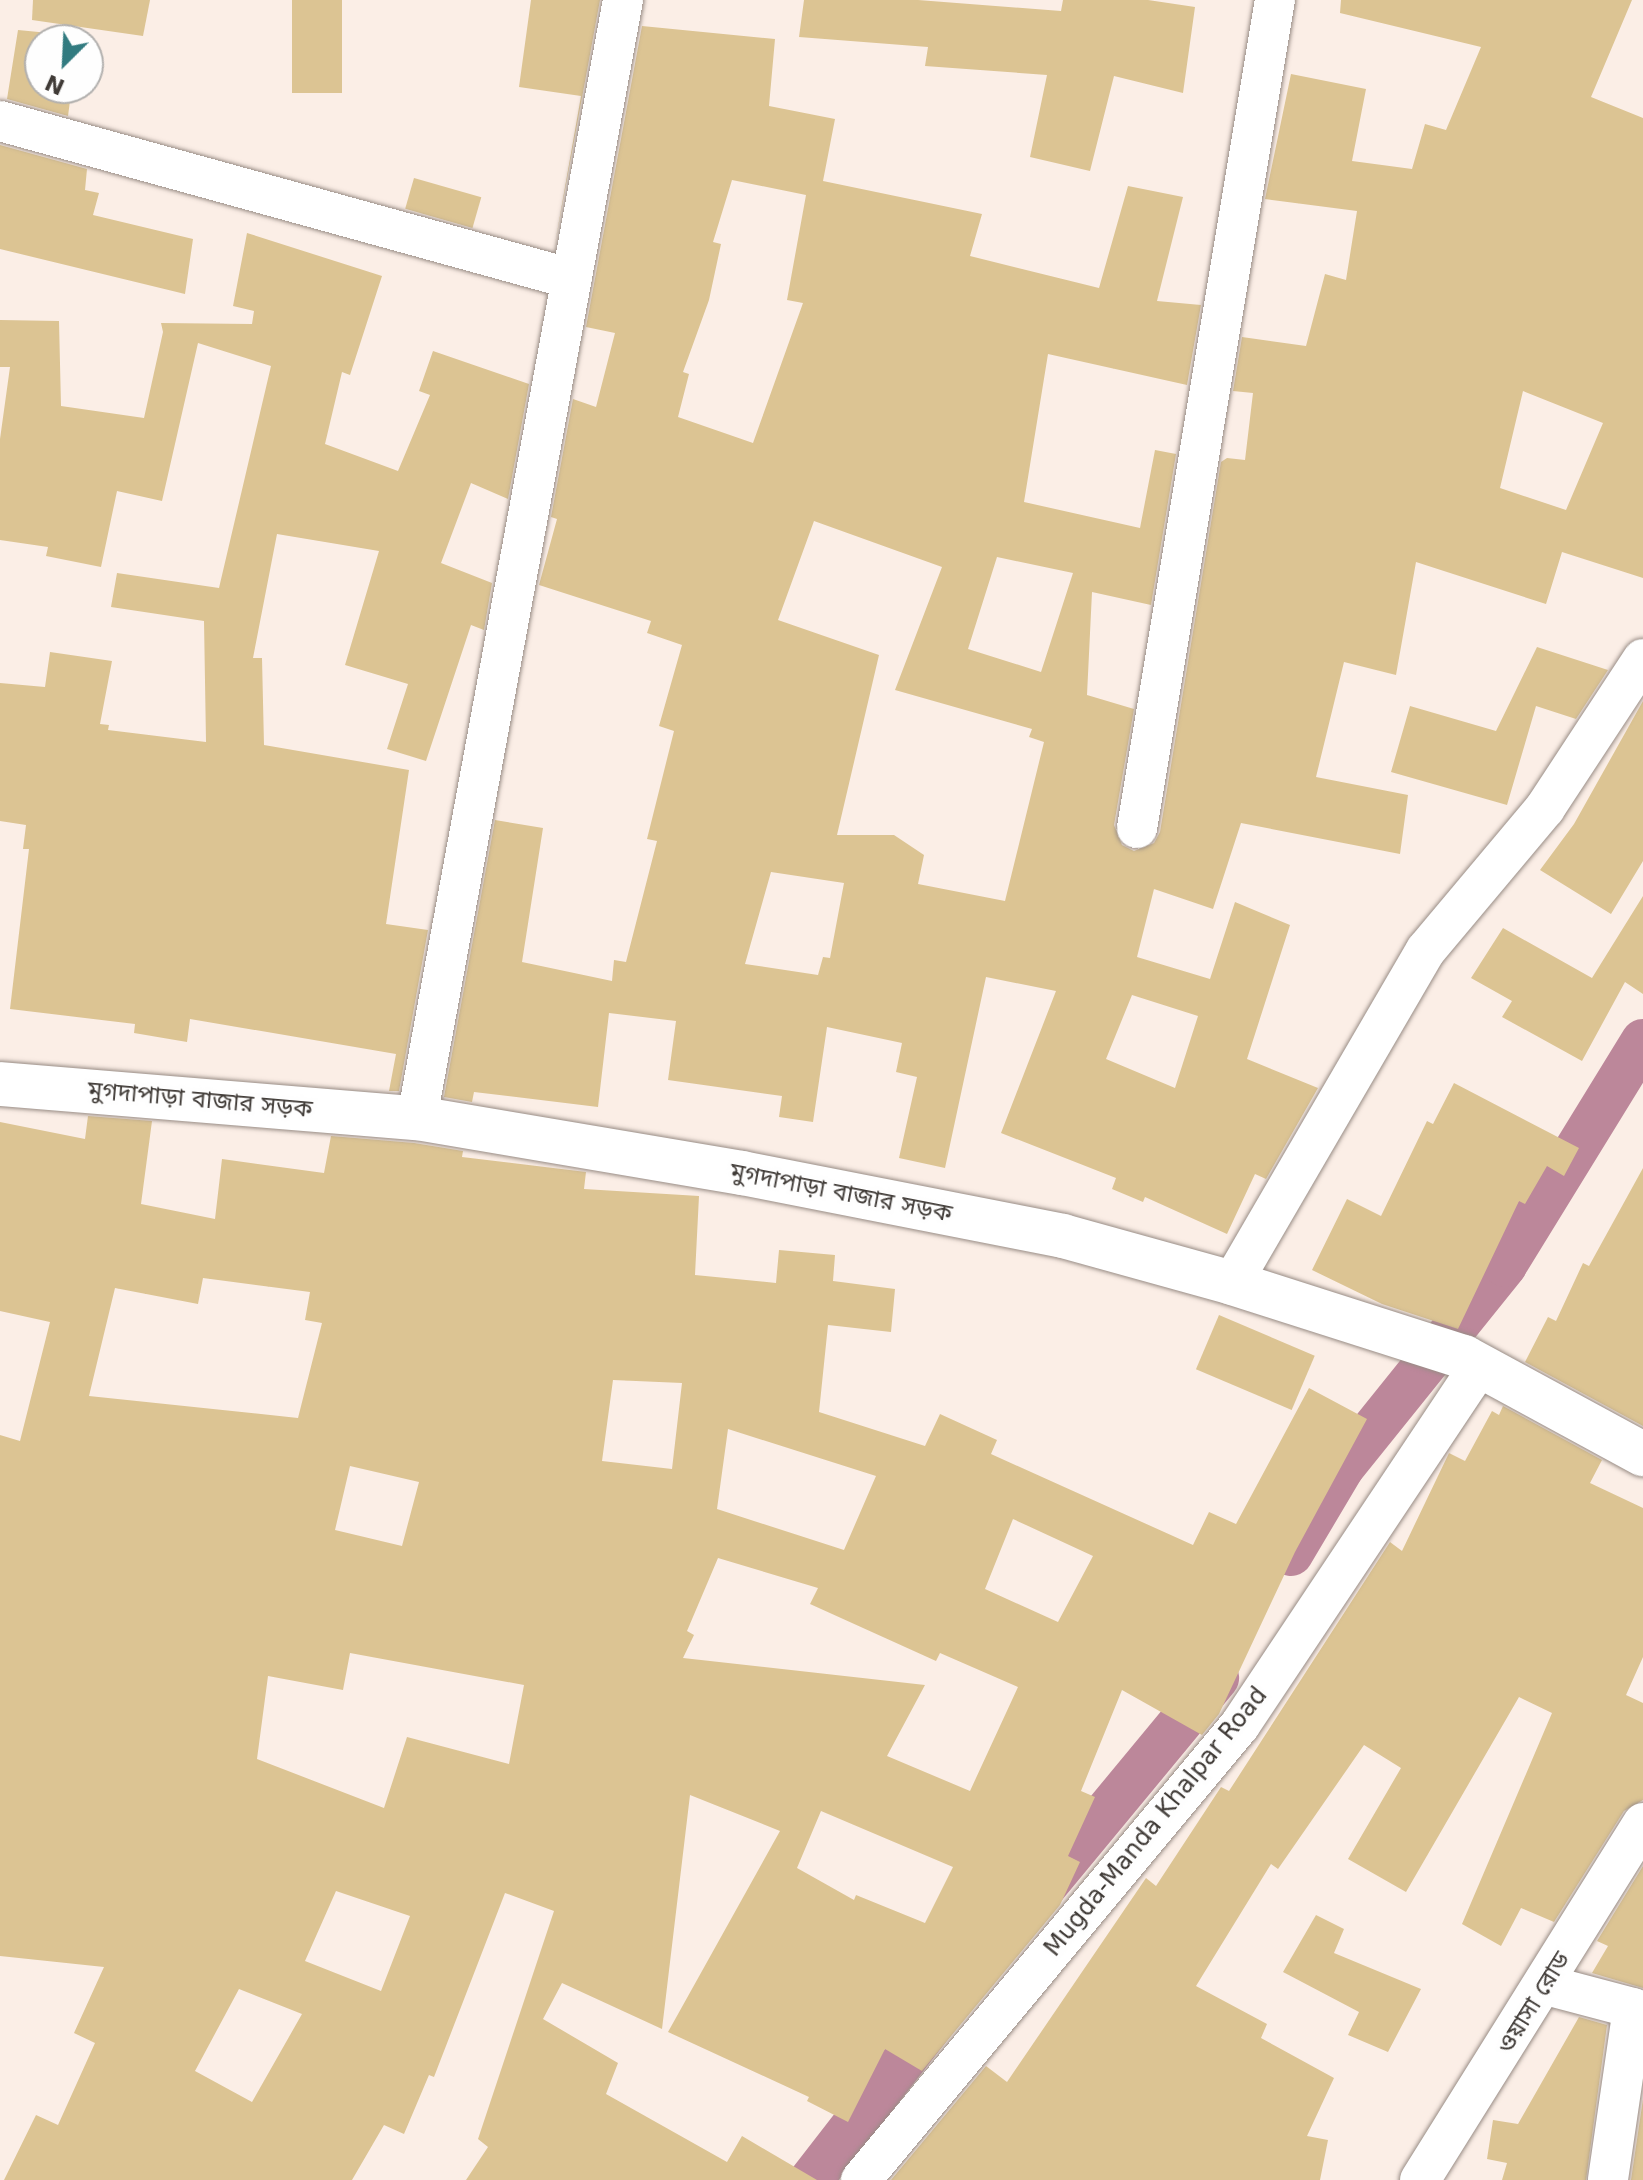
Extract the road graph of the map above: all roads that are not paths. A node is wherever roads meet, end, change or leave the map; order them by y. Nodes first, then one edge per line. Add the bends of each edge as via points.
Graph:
1 (623, 0) edge
2 (1275, 0) edge
3 (0, 121) edge
4 (572, 279) junction
5 (1643, 659) edge
6 (1137, 828) dead end
7 (0, 1084) edge
8 (417, 1118) junction
9 (1232, 1283) junction
10 (1472, 1361) junction
11 (1643, 1454) edge
12 (1643, 1823) edge
13 (1546, 1985) junction
14 (861, 2180) edge
15 (1420, 2180) edge
16 (1608, 2180) edge

1 - 4 street
2 - 6 street
3 - 4 street
4 - 8 street
5 - 9 street via 1545,808 1426,950
7 - 8 street, মুগদাপাড়া বাজার সড়ক
8 - 9 street, মুগদাপাড়া বাজার সড়ক via 742,1173 1063,1236
9 - 10 street, মুগদাপাড়া বাজার সড়ক
10 - 11 street, মুগদাপাড়া বাজার সড়ক
10 - 14 street, Mugda-Manda Khalpar Road via 1240,1725
12 - 13 street, ওয়াসা রোড
13 - 15 street, ওয়াসা রোড
13 - 16 street via 1633,2008

